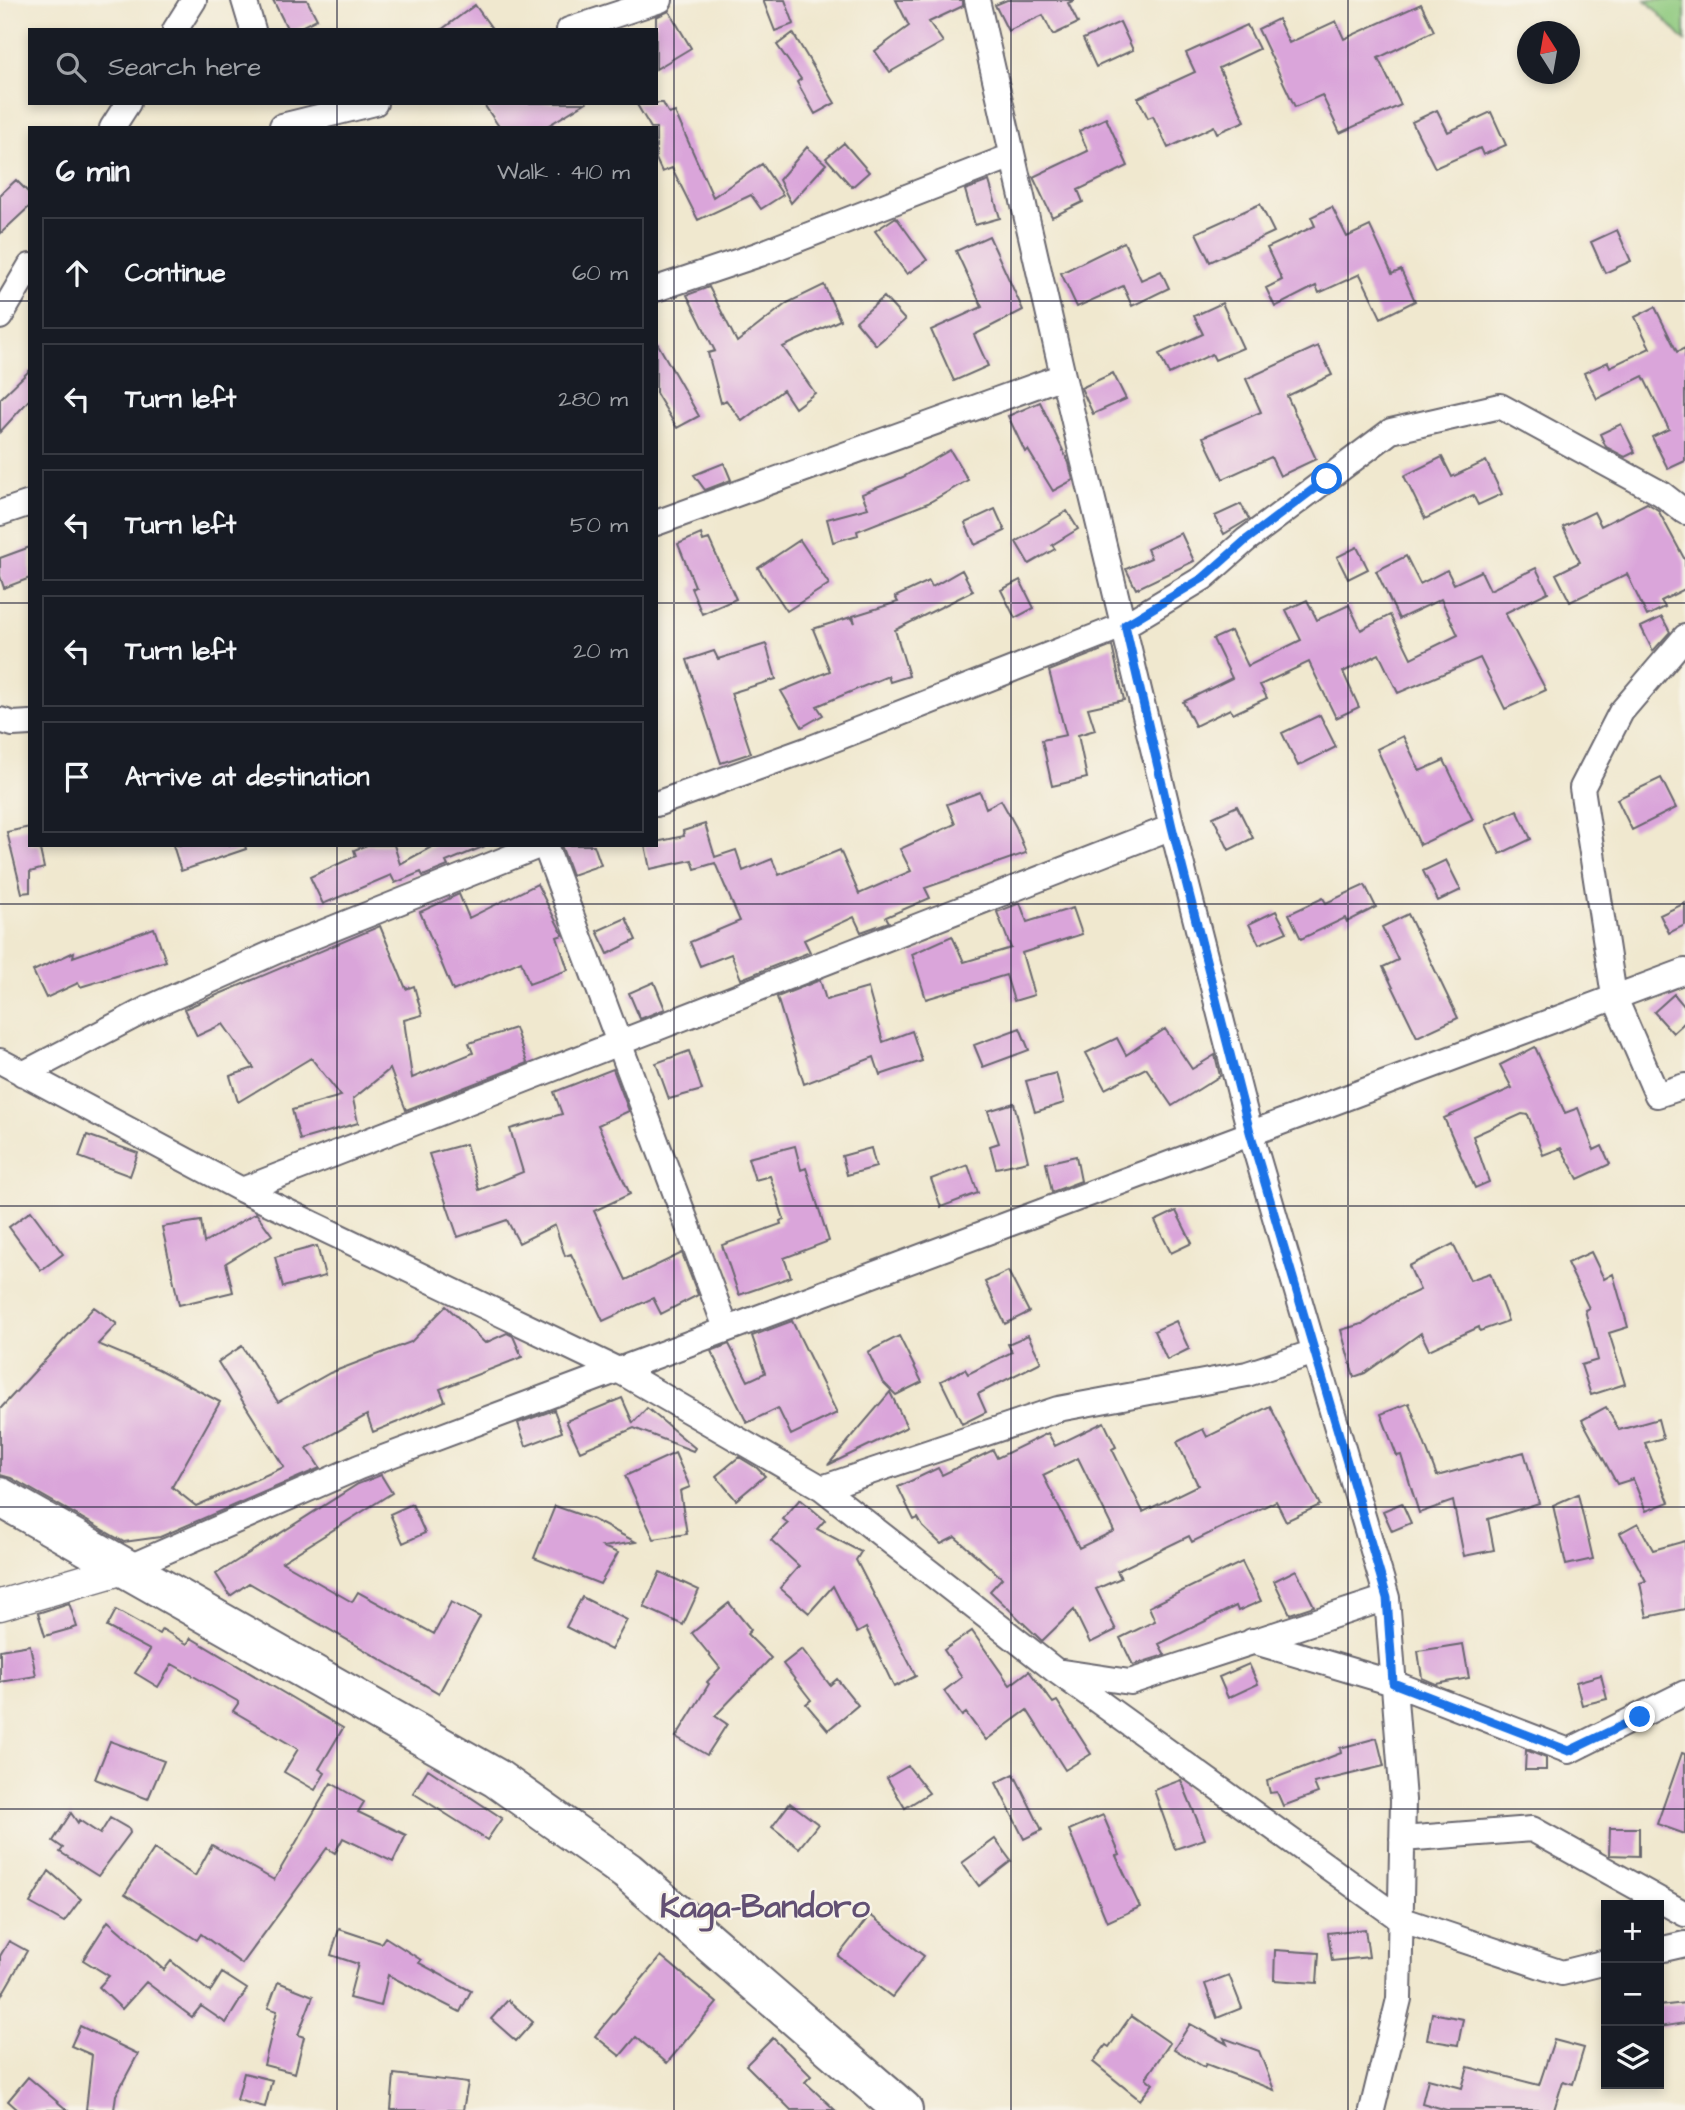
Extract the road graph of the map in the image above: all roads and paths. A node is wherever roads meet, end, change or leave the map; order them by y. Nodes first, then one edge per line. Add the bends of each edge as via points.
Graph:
1 (194, 0) edge
2 (244, 0) edge
3 (660, 0) edge
4 (977, 0) edge
5 (176, 28) edge
6 (252, 28) edge
7 (575, 28) edge
8 (127, 105) edge
9 (362, 105) edge
10 (280, 119) edge
11 (113, 126) edge
12 (1012, 156) junction
13 (28, 268) edge
14 (658, 288) edge
15 (0, 317) edge
16 (1063, 376) junction
17 (28, 504) edge
18 (1685, 512) edge
19 (0, 513) edge
20 (658, 522) edge
21 (1125, 625) junction
22 (1685, 637) edge
23 (0, 720) edge
24 (28, 723) edge
25 (658, 803) edge
26 (1172, 827) junction
27 (538, 847) edge
28 (544, 847) edge
29 (1685, 971) edge
30 (1615, 996) junction
31 (619, 1043) junction
32 (0, 1061) edge
33 (23, 1074) junction
34 (1685, 1086) edge
35 (1250, 1132) junction
36 (242, 1190) junction
37 (726, 1328) junction
38 (1315, 1352) junction
39 (616, 1369) junction
40 (822, 1488) junction
41 (0, 1497) edge
42 (127, 1567) junction
43 (1387, 1598) junction
44 (0, 1605) edge
45 (1252, 1642) junction
46 (1056, 1671) junction
47 (1393, 1683) junction
48 (1685, 1693) edge
49 (1402, 1839) junction
50 (1685, 1914) edge
51 (1401, 1919) junction
52 (1685, 1944) edge
53 (1664, 1949) edge
54 (1602, 1963) edge
55 (903, 2110) edge
56 (1372, 2110) edge

1 - 5 street
2 - 6 street
3 - 7 street
4 - 12 street
8 - 11 street
9 - 10 street
12 - 14 street
12 - 16 street
13 - 15 street
16 - 20 street
16 - 21 street
17 - 19 street
18 - 21 street via 1662,494 1500,406 1391,431 1203,578
21 - 25 street
21 - 26 street
22 - 30 street via 1621,712 1582,788
23 - 24 street
26 - 31 street
26 - 35 street
27 - 33 street via 277,951 164,1001
28 - 31 street
29 - 30 street
30 - 34 street via 1657,1096
30 - 35 street
31 - 36 street
31 - 37 street
32 - 33 street
33 - 36 street
35 - 37 street
35 - 38 street
36 - 39 street
37 - 39 street
38 - 40 street via 1247,1374 1058,1409
38 - 43 street
39 - 40 street
39 - 42 street via 359,1467
40 - 46 street
41 - 42 main road
42 - 44 street
42 - 55 main road via 496,1778 627,1871
43 - 45 street
43 - 47 street
45 - 46 street via 1130,1682
45 - 47 street
46 - 51 street
47 - 48 street via 1569,1751
47 - 49 street
49 - 50 street via 1532,1829
49 - 51 street
51 - 54 street via 1562,1973
51 - 56 street via 1399,1999
52 - 53 street

